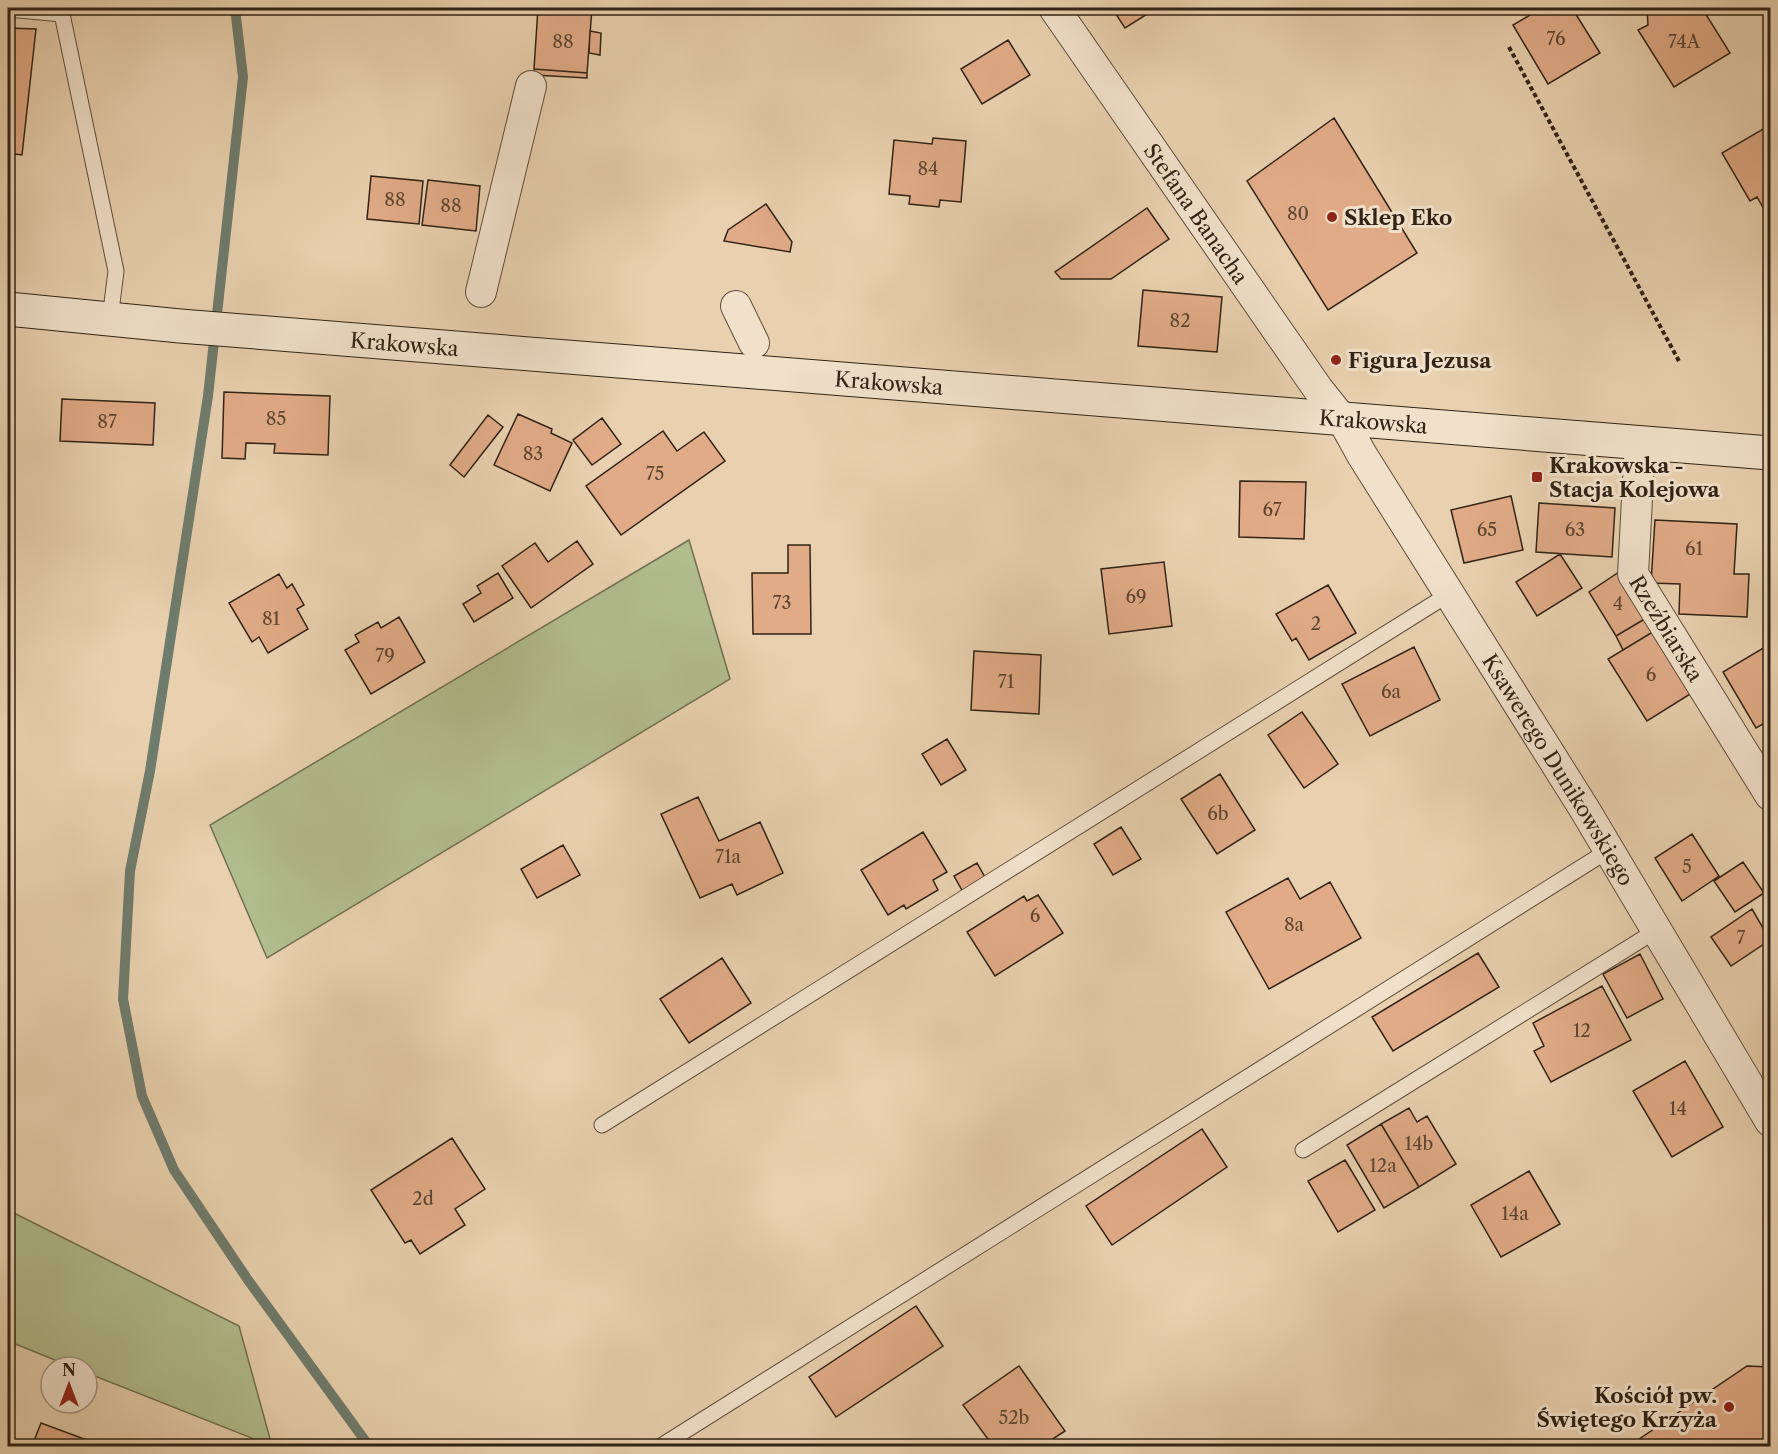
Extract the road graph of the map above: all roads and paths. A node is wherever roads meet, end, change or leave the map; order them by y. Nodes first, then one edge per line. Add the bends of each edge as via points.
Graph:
1 (1054, 8) edge
2 (8, 9) edge
3 (1509, 47) dead end
4 (531, 86) dead end
5 (481, 292) dead end
6 (736, 306) dead end
7 (8, 309) edge
8 (111, 319) junction
9 (754, 343) dead end
10 (1680, 363) dead end
11 (1342, 419) junction
12 (1640, 443) junction
13 (1770, 453) edge
14 (1449, 594) junction
15 (1770, 795) edge
16 (1609, 850) junction
17 (1657, 930) junction
18 (1770, 1121) edge
19 (602, 1125) dead end
20 (1303, 1150) dead end
21 (661, 1446) edge

1 - 11 street, Stefana Banacha via 1318,390
2 - 8 lane via 62,14 116,271
3 - 10 path
4 - 5 street
6 - 9 street
7 - 8 main road, Krakowska
8 - 11 main road, Krakowska
11 - 12 main road, Krakowska
11 - 14 street, Ksawerego Dunikowskiego
12 - 13 main road, Krakowska
12 - 15 street, Rzeźbiarska via 1633,574
14 - 16 street, Ksawerego Dunikowskiego
14 - 19 lane
16 - 17 street, Ksawerego Dunikowskiego
16 - 21 lane
17 - 18 street, Ksawerego Dunikowskiego
17 - 20 lane

